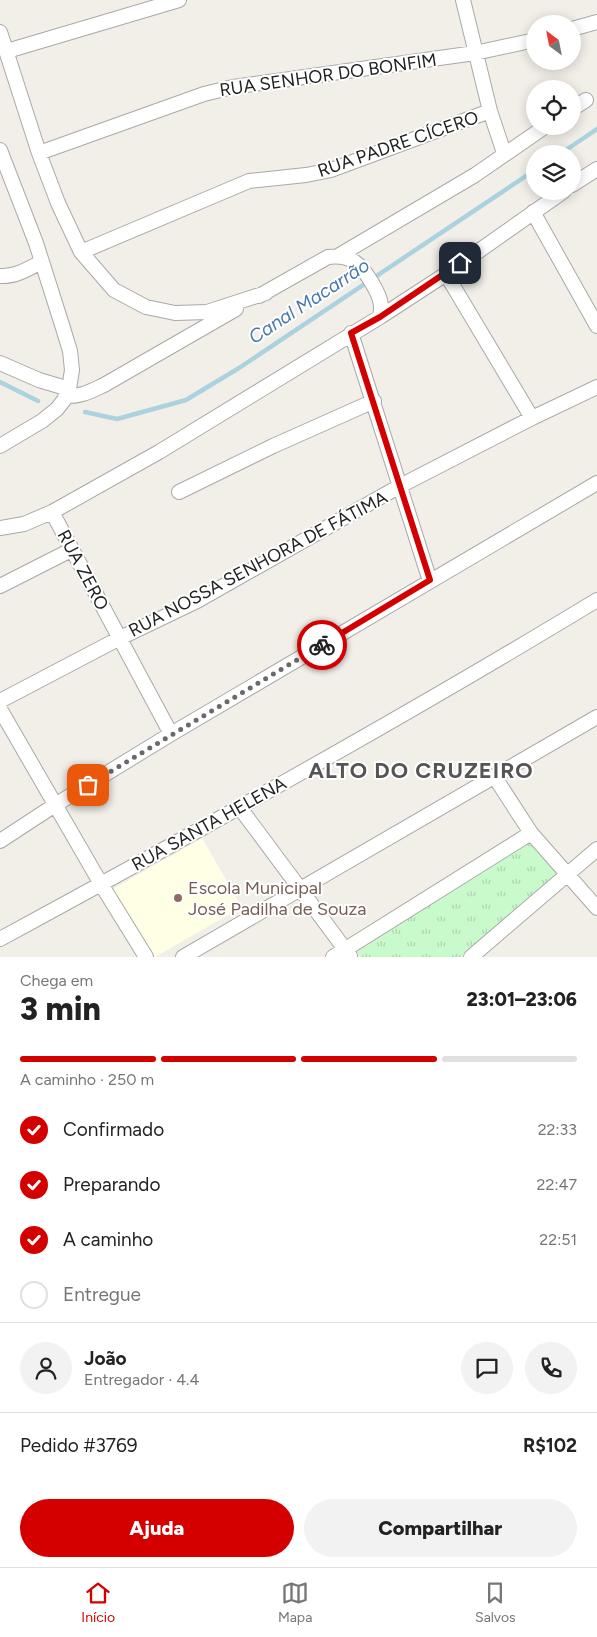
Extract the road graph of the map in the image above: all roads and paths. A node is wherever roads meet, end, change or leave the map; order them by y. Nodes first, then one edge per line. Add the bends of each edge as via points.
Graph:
1 (179, 0) edge
2 (464, 0) edge
3 (597, 22) edge
4 (581, 26) edge
5 (0, 32) edge
6 (526, 42) edge
7 (6, 51) junction
8 (475, 53) junction
9 (586, 100) dead end
10 (581, 103) edge
11 (490, 111) junction
12 (532, 135) edge
13 (0, 150) edge
14 (40, 153) junction
15 (504, 153) junction
16 (3, 166) edge
17 (597, 168) edge
18 (581, 180) edge
19 (551, 200) edge
20 (533, 212) junction
21 (81, 252) junction
22 (338, 256) junction
23 (41, 262) junction
24 (446, 274) junction
25 (0, 276) edge
26 (378, 292) junction
27 (266, 293) junction
28 (408, 298) junction
29 (380, 317) junction
30 (597, 326) edge
31 (351, 333) junction
32 (0, 363) edge
33 (597, 387) edge
34 (66, 395) junction
35 (374, 401) junction
36 (532, 418) junction
37 (0, 446) edge
38 (597, 482) edge
39 (400, 486) junction
40 (179, 492) dead end
41 (52, 512) junction
42 (0, 528) edge
43 (72, 550) junction
44 (430, 580) junction
45 (0, 586) edge
46 (597, 600) edge
47 (120, 638) junction
48 (0, 701) edge
49 (0, 709) edge
50 (597, 717) edge
51 (171, 734) junction
52 (494, 776) junction
53 (55, 805) junction
54 (240, 808) junction
55 (531, 833) junction
56 (0, 841) edge
57 (597, 849) edge
58 (569, 874) junction
59 (101, 884) junction
60 (300, 890) junction
61 (597, 908) edge
62 (0, 939) edge
63 (342, 955) edge
64 (146, 957) edge
65 (183, 957) edge
66 (471, 957) edge

1 - 7 street
2 - 8 street
3 - 4 street
5 - 7 street
6 - 8 street, RUA SENHOR DO BONFIM
7 - 14 street
8 - 11 street
8 - 14 street, RUA SENHOR DO BONFIM via 233,86
9 - 10 street
11 - 15 street
11 - 21 street, RUA PADRE CÍCERO via 331,170 249,181
12 - 15 street
13 - 16 street
14 - 21 street
15 - 22 street via 475,175
16 - 23 street
17 - 18 street
19 - 20 street
20 - 24 street
20 - 30 street
21 - 27 street via 114,290 146,307 175,313 207,312
22 - 26 street via 363,267
22 - 27 street via 328,257
23 - 25 street via 24,271
23 - 34 street via 70,351 72,370
24 - 28 street
24 - 36 street
26 - 28 street via 390,300
26 - 29 street via 382,307
27 - 34 street via 104,385 73,397
28 - 29 street
29 - 31 street
31 - 35 street
31 - 41 street via 158,452
32 - 34 street
33 - 36 street, RUA NOSSA SENHORA DE FÁTIMA
34 - 37 street via 57,409 42,421
35 - 39 street
35 - 40 street
36 - 39 street, RUA NOSSA SENHORA DE FÁTIMA
38 - 44 street
39 - 44 street
39 - 47 street, RUA NOSSA SENHORA DE FÁTIMA via 197,601
41 - 42 street via 24,524
41 - 43 street, RUA ZERO
43 - 45 street
43 - 47 street, RUA ZERO
44 - 51 street
46 - 54 street, RUA SANTA HELENA
47 - 48 street, RUA NOSSA SENHORA DE FÁTIMA
47 - 51 street, RUA ZERO
49 - 53 street
50 - 52 street
51 - 53 street
52 - 55 street
52 - 60 street
53 - 56 street
53 - 59 street
54 - 59 street, RUA SANTA HELENA
54 - 60 street
55 - 58 street
55 - 63 street
57 - 58 street
58 - 61 street
58 - 66 street
59 - 62 street, RUA SANTA HELENA
59 - 64 street
60 - 63 street
60 - 65 street

